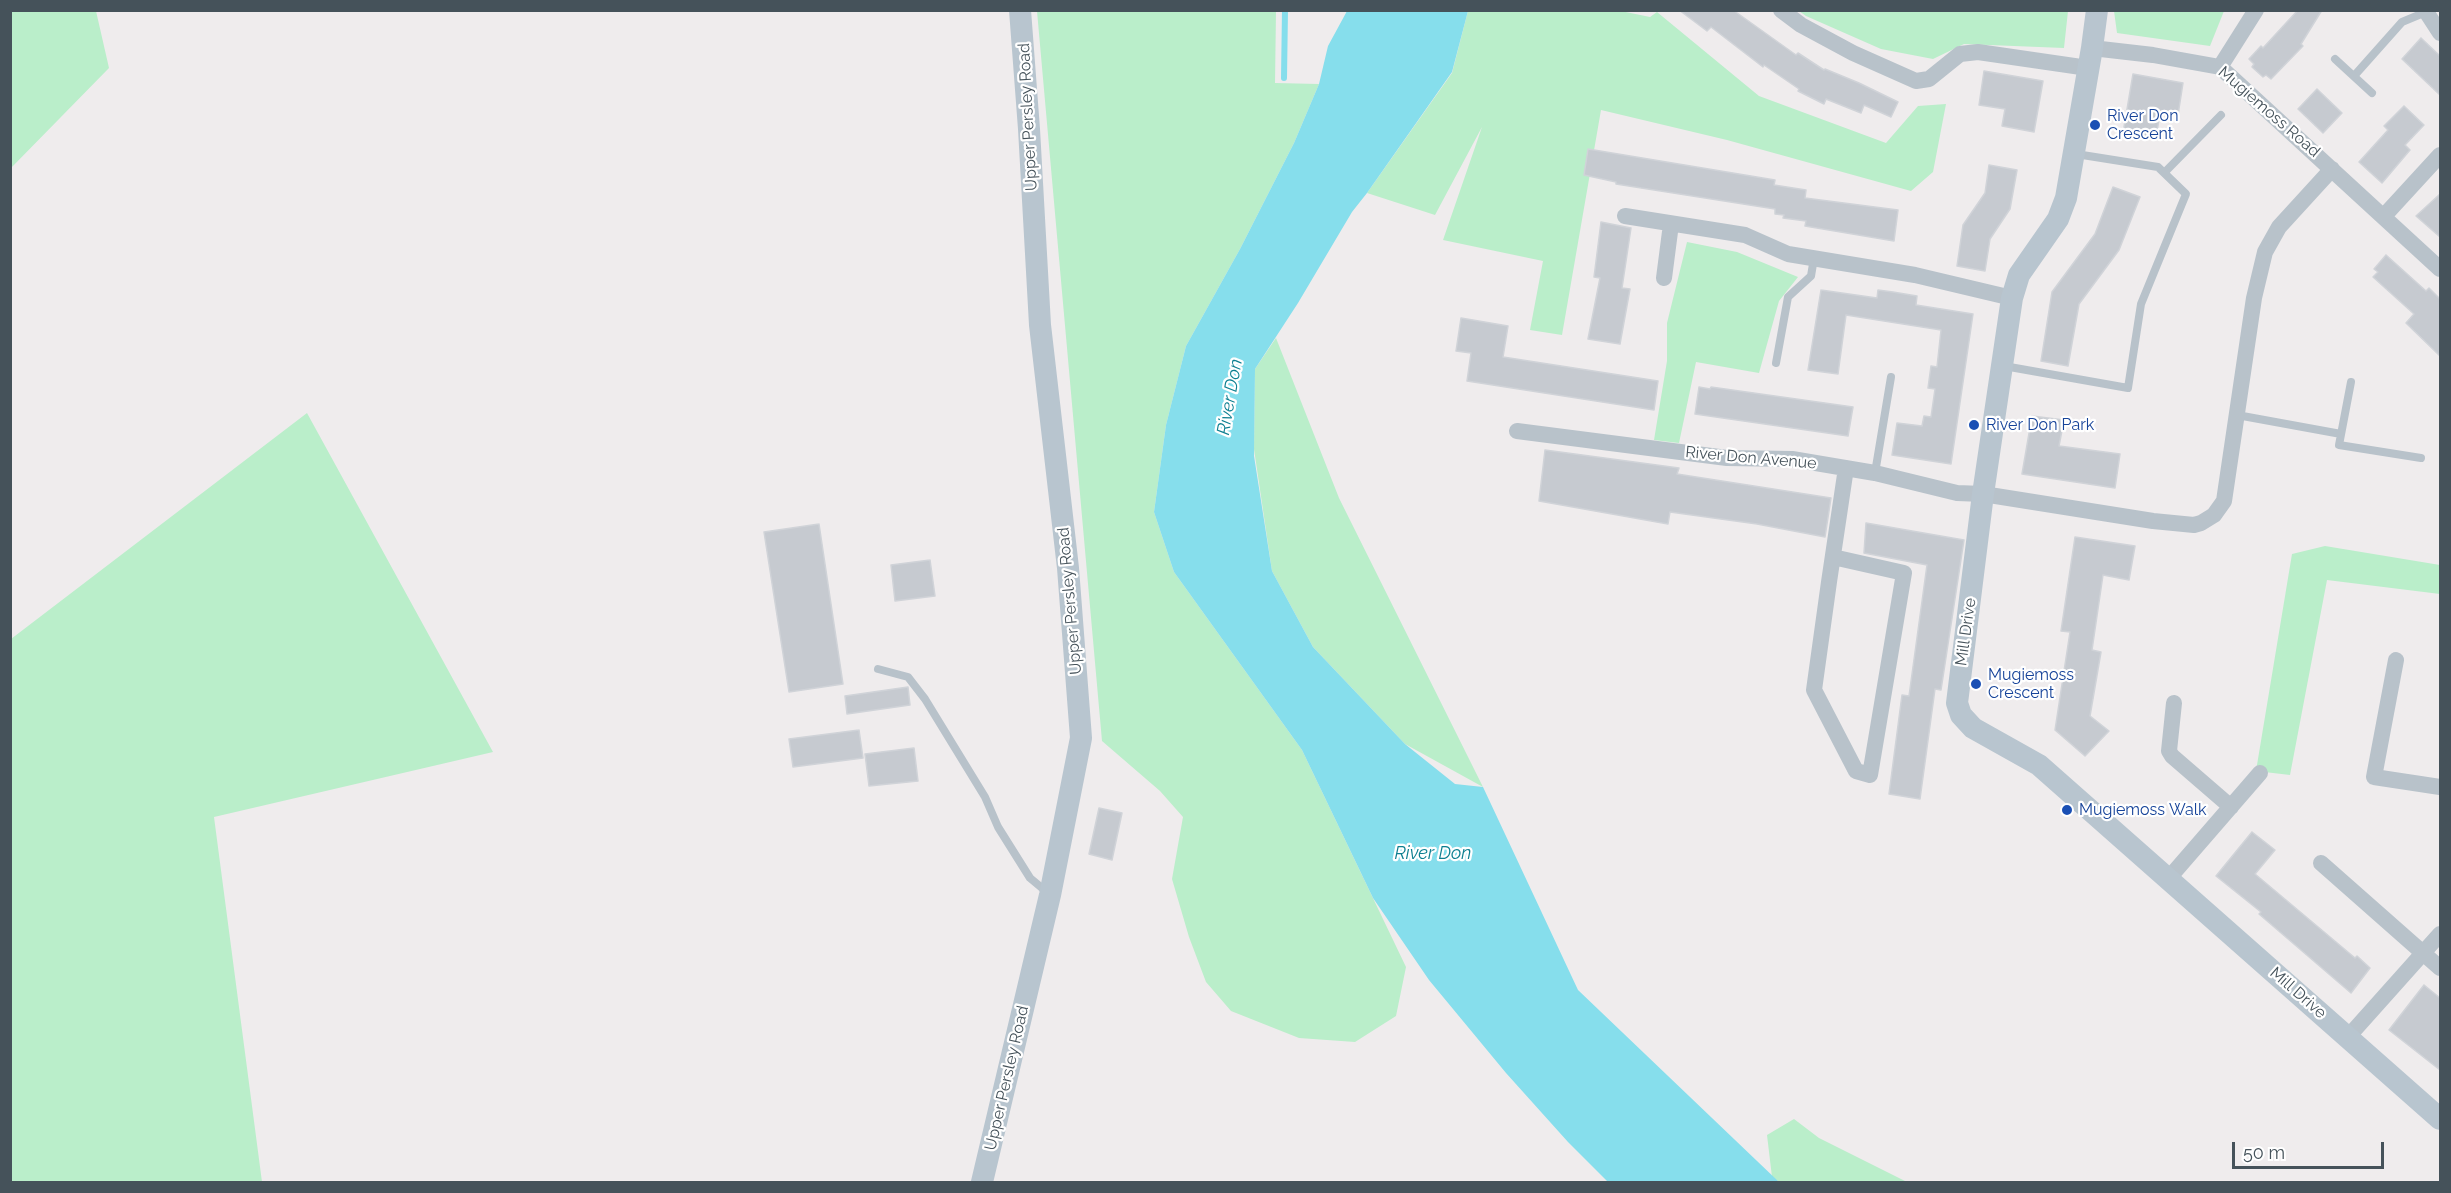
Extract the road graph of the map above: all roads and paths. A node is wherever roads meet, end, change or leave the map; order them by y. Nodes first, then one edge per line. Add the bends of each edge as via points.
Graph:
1 (1020, 10) edge
2 (1781, 10) edge
3 (2097, 10) edge
4 (2256, 10) edge
5 (2426, 11) edge
6 (2440, 33) edge
7 (2090, 58) junction
8 (2335, 59) dead end
9 (2220, 67) junction
10 (2354, 76) junction
11 (2372, 93) dead end
12 (2221, 115) dead end
13 (2074, 153) junction
14 (2440, 155) edge
15 (2332, 169) junction
16 (2164, 172) junction
17 (1625, 216) dead end
18 (2384, 216) junction
19 (1671, 224) junction
20 (1814, 258) junction
21 (2440, 269) edge
22 (1664, 278) dead end
23 (2012, 298) junction
24 (1776, 363) dead end
25 (2003, 366) junction
26 (1891, 377) dead end
27 (2351, 382) dead end
28 (2237, 415) junction
29 (1517, 431) dead end
30 (2341, 434) junction
31 (2421, 458) dead end
32 (1846, 468) junction
33 (1875, 473) junction
34 (1983, 494) junction
35 (1833, 557) junction
36 (2396, 660) dead end
37 (878, 669) dead end
38 (2174, 703) dead end
39 (2260, 773) dead end
40 (2440, 787) edge
41 (2231, 807) junction
42 (2321, 863) dead end
43 (2169, 878) junction
44 (1050, 895) junction
45 (2440, 934) edge
46 (2423, 954) junction
47 (2440, 968) edge
48 (2348, 1037) junction
49 (2440, 1119) edge
50 (982, 1182) edge

1 - 44 street, Upper Persley Road via 1040,325 1068,568 1081,738
2 - 7 street via 1853,53 1916,81 1929,79 1960,54
3 - 7 street
4 - 9 street
5 - 6 street
5 - 10 lane via 2402,22
7 - 9 street, Mugiemoss Road via 2153,55
7 - 13 street, Mill Drive
8 - 10 lane
9 - 15 street, Mugiemoss Road
10 - 11 lane
12 - 16 lane
13 - 16 lane via 2158,167
13 - 23 street, Mill Drive via 2058,219 2024,267
14 - 18 street
15 - 18 street, Mugiemoss Road
15 - 28 street via 2279,227 2265,252 2254,298
16 - 25 lane via 2186,194 2141,304 2128,388
17 - 19 street
18 - 21 street, Mugiemoss Road
19 - 20 street via 1746,235 1788,254
19 - 22 street
20 - 23 street via 1915,275
20 - 24 lane via 1811,276 1788,297
23 - 25 street, Mill Drive
25 - 34 street, Mill Drive
26 - 33 lane
27 - 30 lane
28 - 30 lane
28 - 34 street via 2224,501 2214,515 2201,523 2153,521
29 - 32 street, River Don Avenue via 1727,458 1792,459
30 - 31 lane via 2339,446
32 - 33 street, River Don Avenue
32 - 35 street
33 - 34 street, River Don Avenue via 1957,493
34 - 43 street, Mill Drive via 1958,690 1961,715 1972,728 2039,765
35 - 35 street via 1814,690 1856,771 1870,775 1904,573
36 - 40 street via 2374,777
37 - 44 lane via 908,677 925,699 1030,878
38 - 41 street via 2169,751
39 - 41 street
41 - 43 street
42 - 46 street
43 - 48 street, Mill Drive
44 - 50 street, Upper Persley Road
45 - 46 street
46 - 47 street
46 - 48 street
48 - 49 street, Mill Drive

